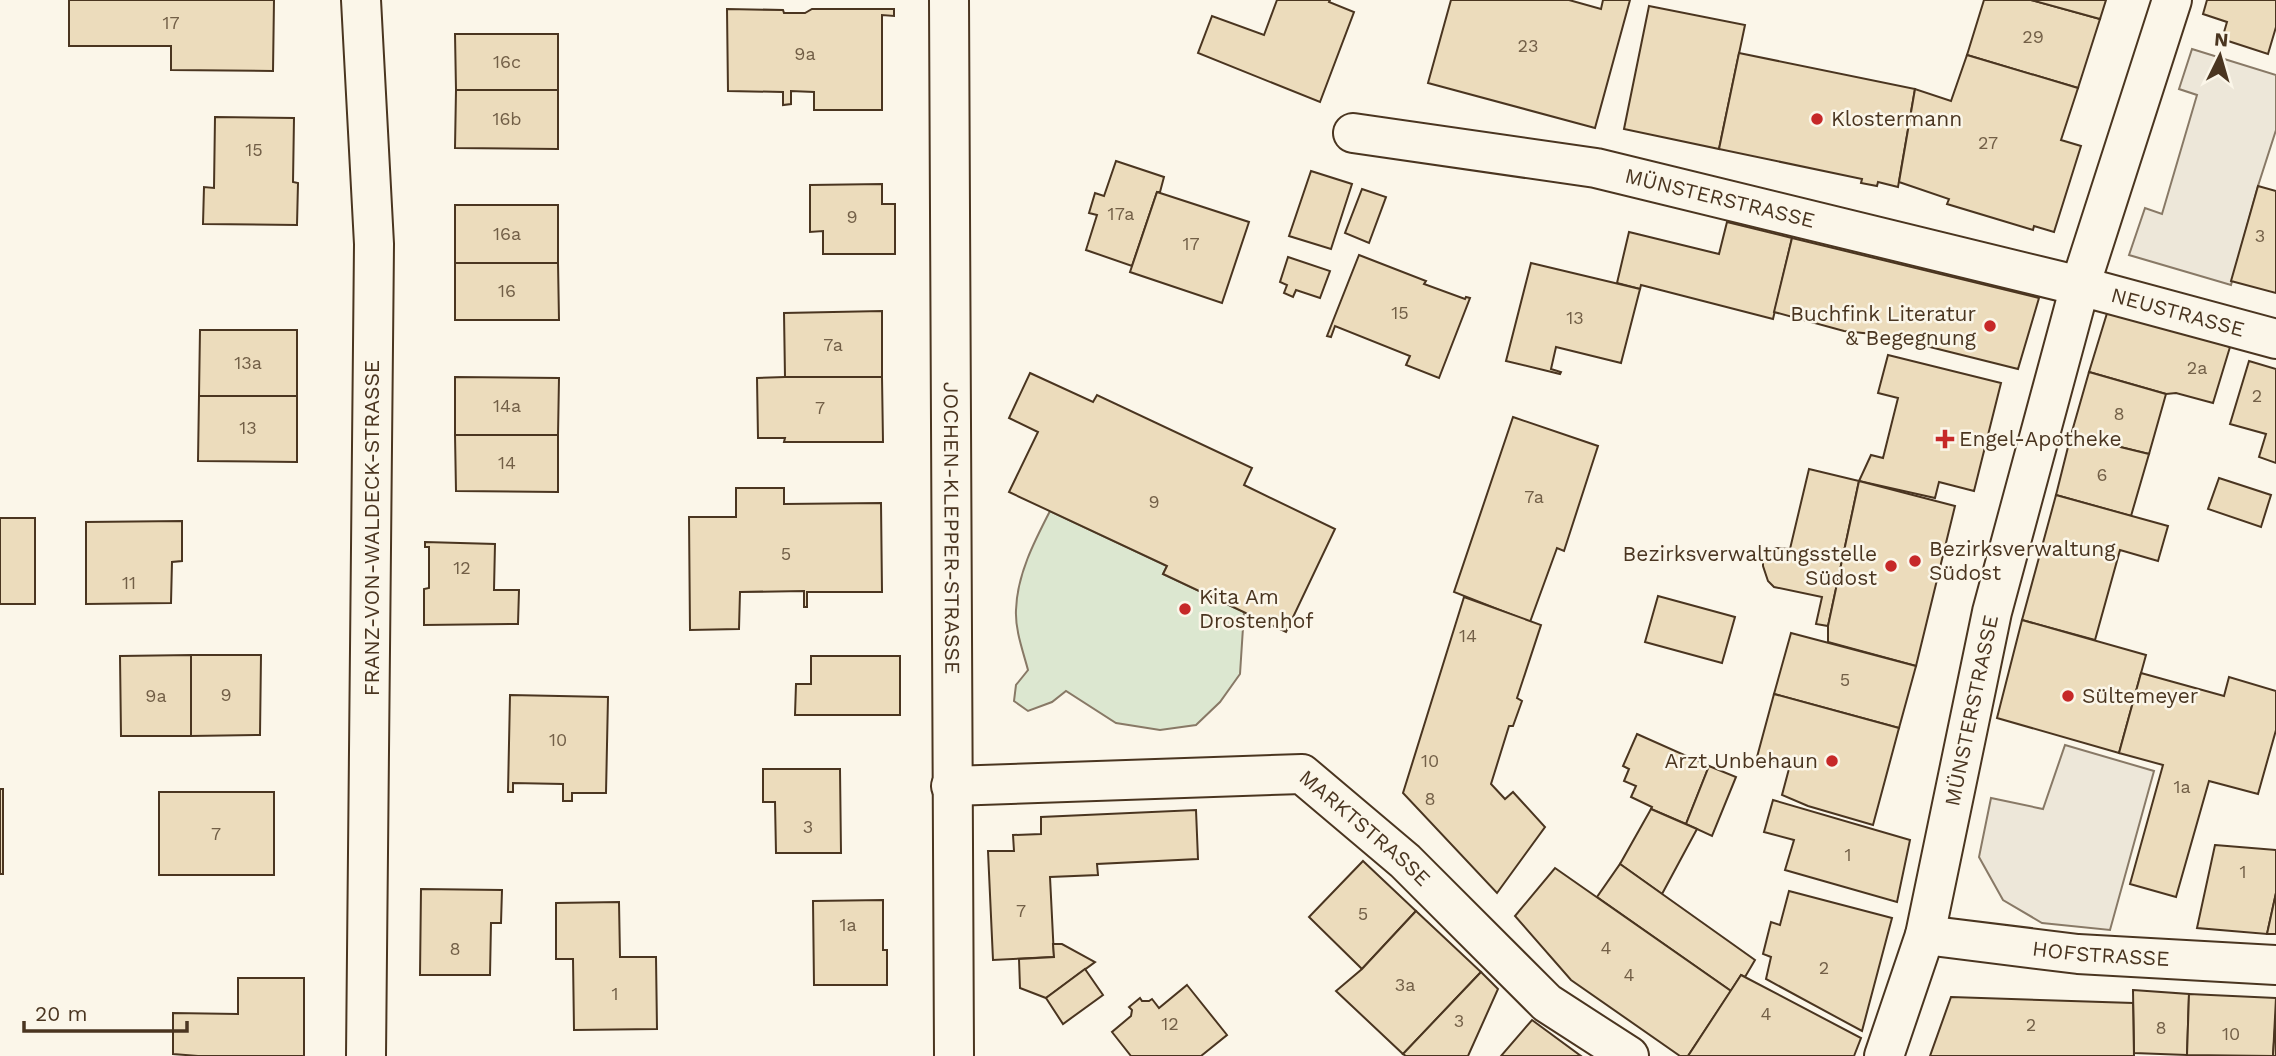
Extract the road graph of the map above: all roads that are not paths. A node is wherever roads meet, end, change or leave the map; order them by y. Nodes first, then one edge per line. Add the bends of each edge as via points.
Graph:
1 (361, 0) edge
2 (949, 0) edge
3 (2172, 0) edge
4 (1353, 133) dead end
5 (2080, 286) junction
6 (2276, 339) edge
7 (951, 786) junction
8 (1925, 935) junction
9 (2276, 965) edge
10 (366, 1056) edge
11 (954, 1056) edge
12 (1629, 1056) edge
13 (1884, 1056) edge

1 - 10 street, FRANZ-VON-WALDECK-STRASSE via 374,244
2 - 7 street, JOCHEN-KLEPPER-STRASSE
3 - 5 street, MÜNSTERSTRASSE
4 - 5 street, MÜNSTERSTRASSE via 1596,168
5 - 6 street, NEUSTRASSE
5 - 8 street, MÜNSTERSTRASSE via 1992,612
7 - 11 street, JOCHEN-KLEPPER-STRASSE
7 - 12 street, MARKTSTRASSE via 1302,774 1405,861 1547,1003
8 - 9 street, HOFSTRASSE via 2078,954
8 - 13 street, MÜNSTERSTRASSE

